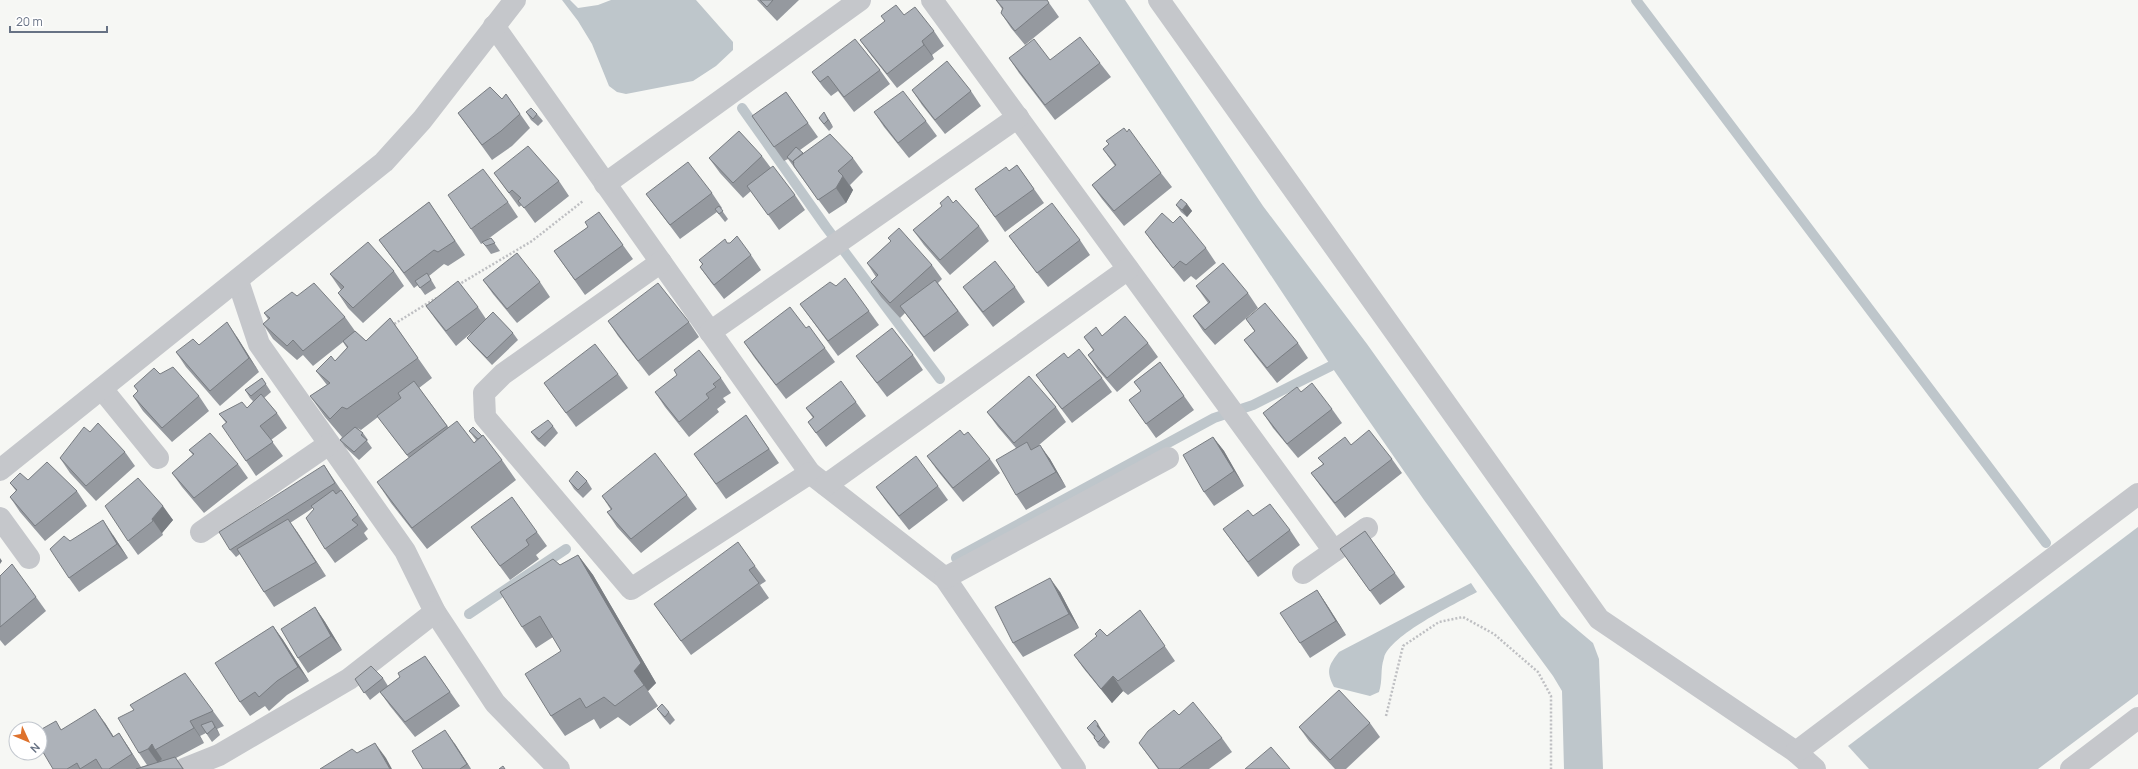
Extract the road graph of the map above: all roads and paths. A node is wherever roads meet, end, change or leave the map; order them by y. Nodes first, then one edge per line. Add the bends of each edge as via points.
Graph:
1 (515, 0) edge
2 (860, 0) edge
3 (932, 0) edge
4 (1159, 0) edge
5 (494, 26) junction
6 (1018, 117) junction
7 (605, 184) junction
8 (661, 262) junction
9 (1128, 269) junction
10 (238, 281) junction
11 (452, 289) edge
12 (438, 297) edge
13 (385, 330) edge
14 (710, 332) junction
15 (102, 389) junction
16 (329, 444) junction
17 (158, 458) dead end
18 (1168, 458) dead end
19 (0, 470) edge
20 (818, 479) junction
21 (2138, 494) edge
22 (0, 518) edge
23 (1367, 528) dead end
24 (201, 532) dead end
25 (1334, 551) junction
26 (29, 558) dead end
27 (1303, 573) dead end
28 (945, 578) junction
29 (435, 612) junction
30 (1386, 716) dead end
31 (2138, 718) edge
32 (1796, 752) junction
33 (184, 769) edge
34 (559, 769) edge
35 (1075, 769) edge
36 (1551, 769) edge
37 (1815, 769) edge
38 (2071, 769) edge

1 - 5 street
2 - 7 street
3 - 6 street
4 - 32 street via 1599,620
5 - 7 street
5 - 10 street via 422,120 384,162
6 - 9 street
6 - 14 street
7 - 8 street
7 - 11 path via 532,241
8 - 14 street
8 - 20 street via 503,374 484,393 485,417 631,589
9 - 20 street
9 - 25 street
10 - 15 street
10 - 16 street via 259,344
12 - 13 path
14 - 20 street
15 - 17 street
15 - 19 street
16 - 24 street
16 - 29 street via 404,551
18 - 28 street
20 - 28 street
21 - 32 street
22 - 26 street
23 - 25 street
25 - 27 street
28 - 35 street
29 - 33 street via 349,679 219,755
29 - 34 street via 495,703
30 - 36 path via 1403,646 1438,622 1463,617 1494,634 1538,672 1551,696
31 - 38 street
32 - 37 street

